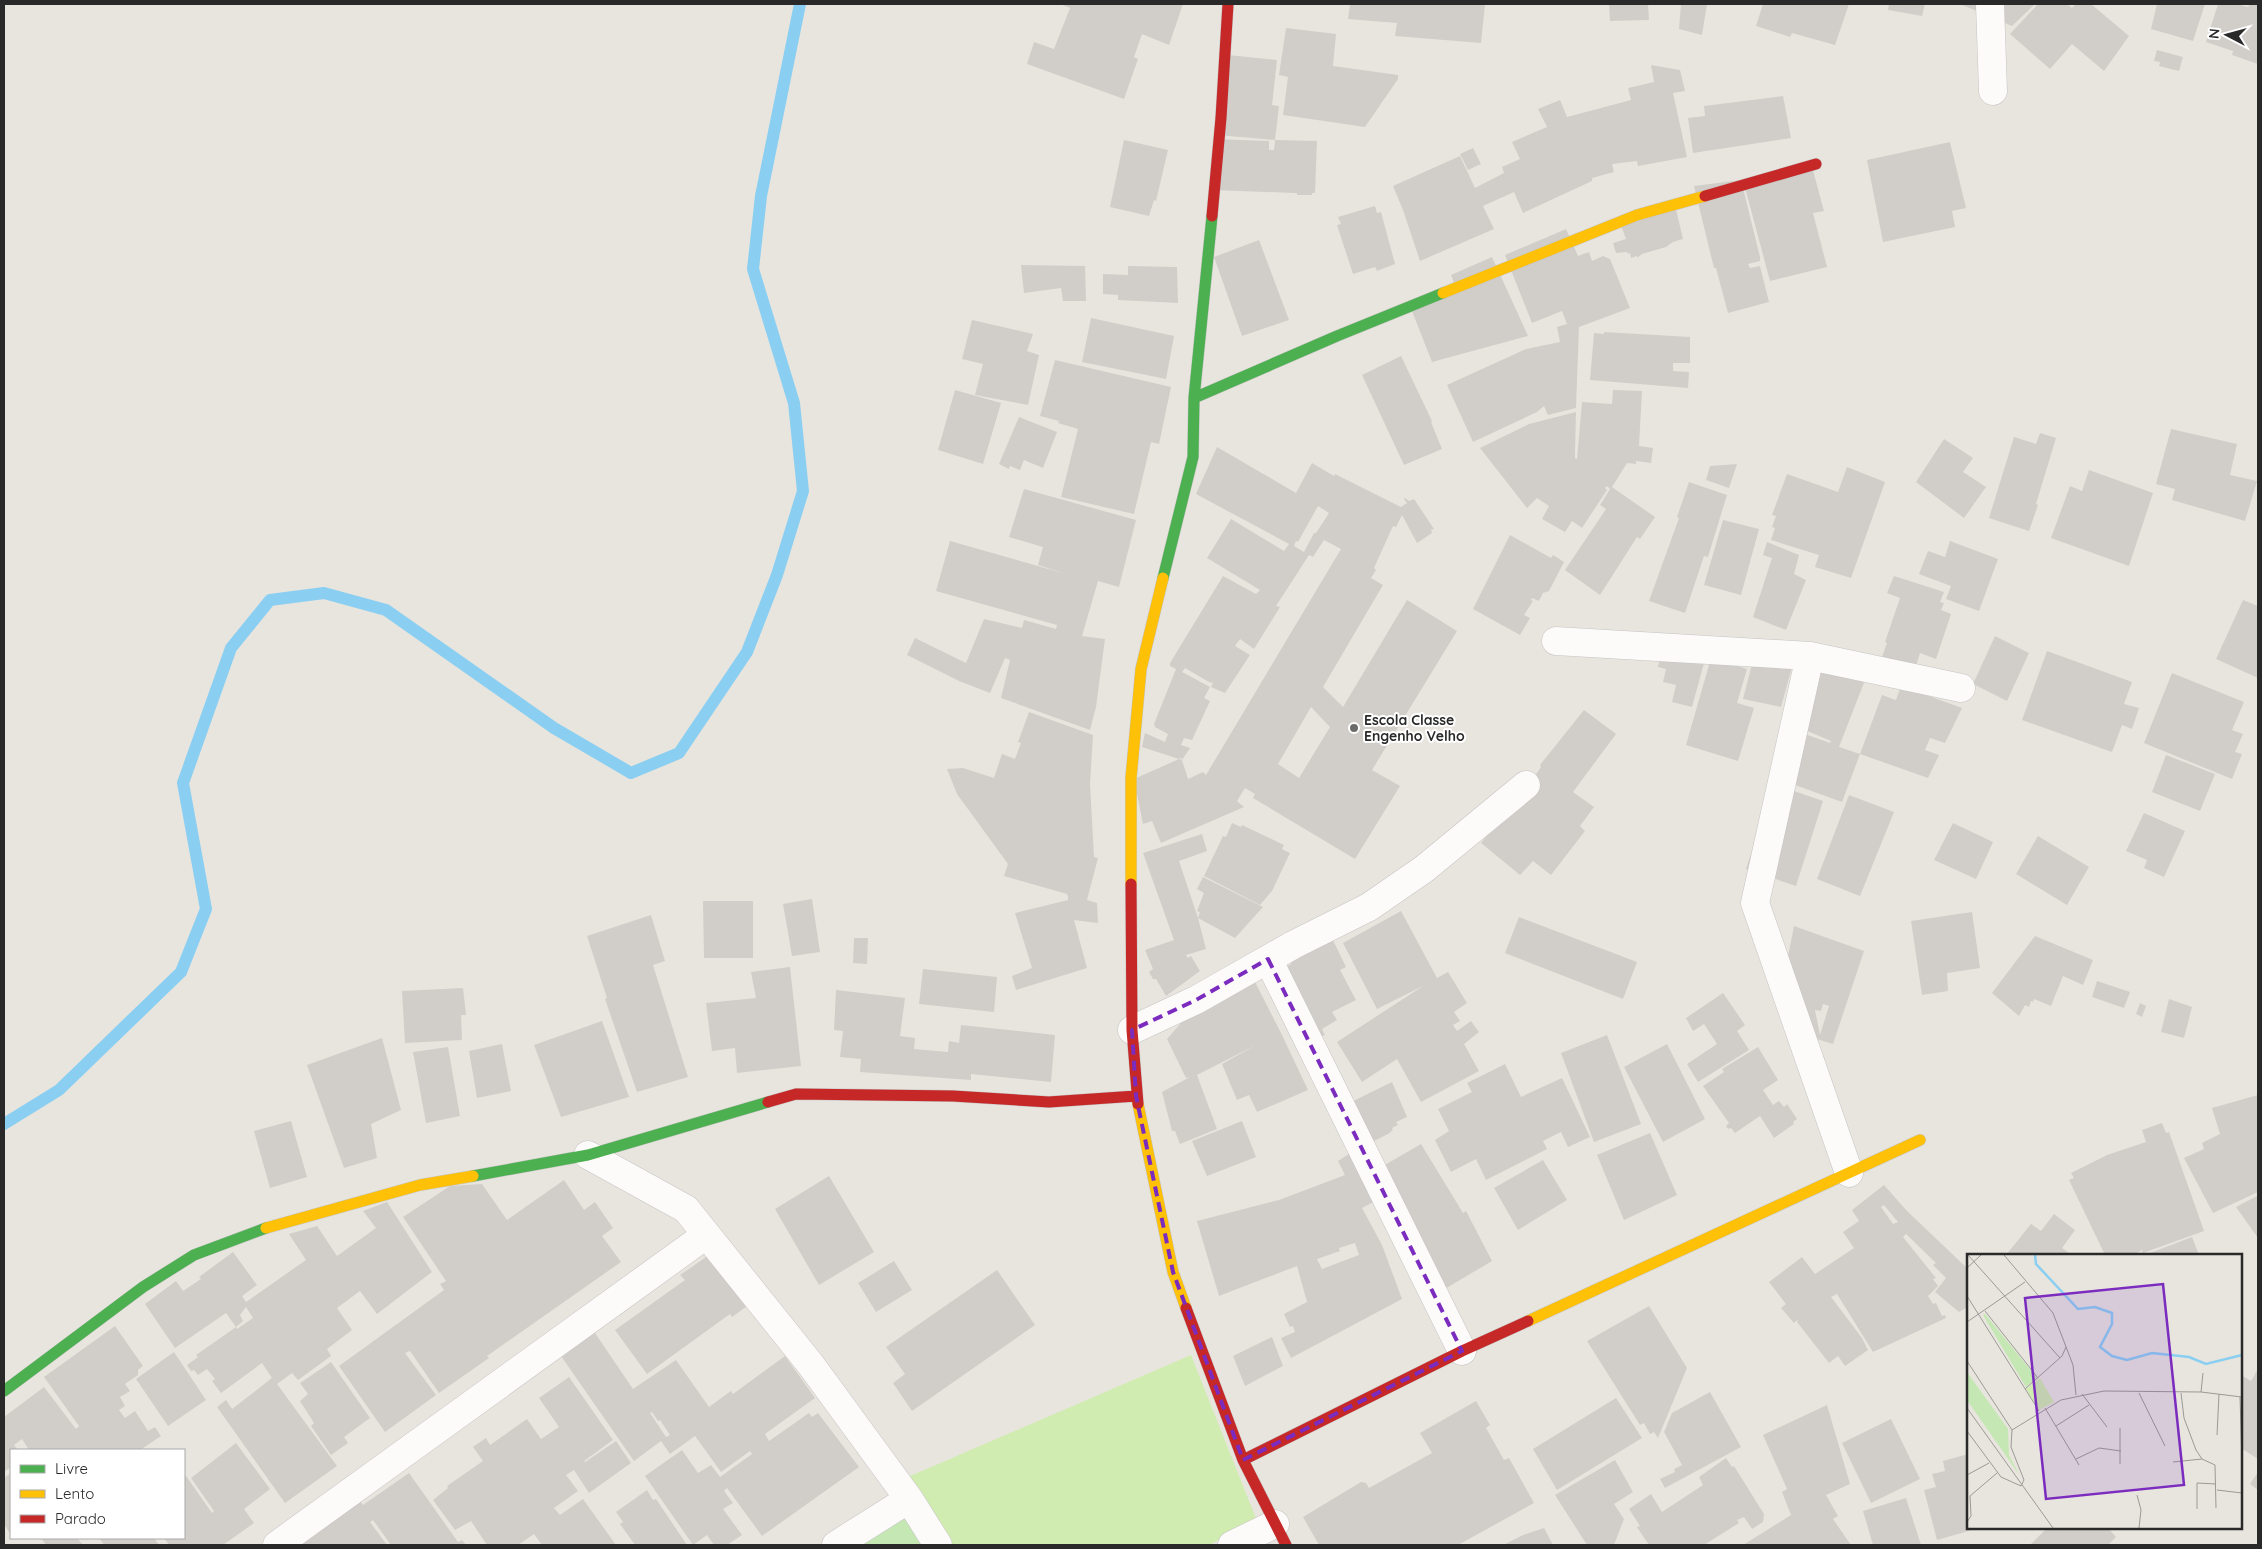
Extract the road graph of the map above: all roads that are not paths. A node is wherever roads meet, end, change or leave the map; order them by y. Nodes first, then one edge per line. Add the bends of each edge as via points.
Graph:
1 (1228, 4) edge
2 (1990, 4) edge
3 (1993, 91) dead end
4 (1816, 164) dead end
5 (1194, 398) junction
6 (1556, 641) dead end
7 (1810, 656) junction
8 (1961, 688) dead end
9 (1526, 785) dead end
10 (1268, 959) junction
11 (1132, 1030) junction
12 (1136, 1096) junction
13 (1920, 1140) dead end
14 (588, 1155) junction
15 (1849, 1173) junction
16 (706, 1235) junction
17 (1462, 1351) junction
18 (4, 1391) edge
19 (1243, 1460) junction
20 (909, 1499) junction
21 (1280, 1535) edge
22 (277, 1545) edge
23 (836, 1545) edge
24 (938, 1545) edge
25 (1232, 1545) edge

1 - 5 street via 1221,118
2 - 3 street
4 - 5 street via 1637,216 1337,336
5 - 11 street via 1193,457 1141,669 1131,778
6 - 7 street
7 - 8 street
7 - 15 street via 1755,903
9 - 10 street via 1424,869 1369,907
10 - 11 street via 1196,1000
10 - 17 street
11 - 12 street
12 - 14 street via 1049,1102 952,1096 796,1094
12 - 19 street via 1173,1272
13 - 15 street
14 - 16 street via 686,1209
14 - 18 street via 420,1185 275,1224 194,1255 143,1286
15 - 17 street
16 - 20 street via 811,1365
16 - 22 street
17 - 19 street
19 - 21 street
20 - 23 street
20 - 24 street
21 - 25 street

